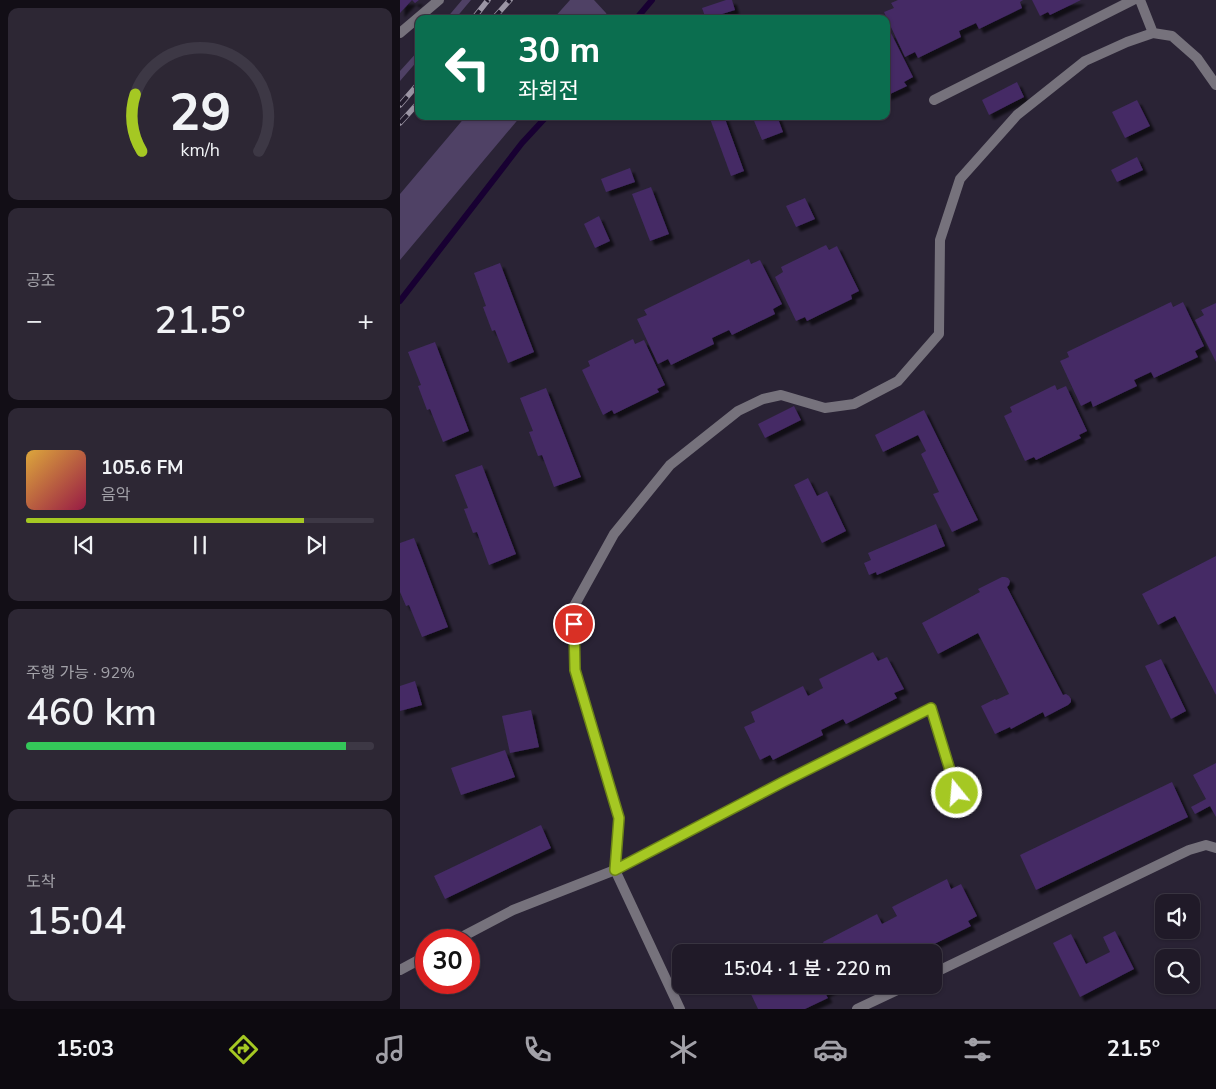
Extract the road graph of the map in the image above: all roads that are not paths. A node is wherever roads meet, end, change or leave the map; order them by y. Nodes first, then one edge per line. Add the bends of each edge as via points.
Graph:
1 (439, 0) edge
2 (1133, 0) edge
3 (1140, 0) edge
4 (421, 15) edge
5 (415, 20) edge
6 (400, 32) edge
7 (1154, 33) junction
8 (1216, 85) edge
9 (934, 100) dead end
10 (957, 793) dead end
11 (1216, 848) edge
12 (615, 870) junction
13 (477, 929) edge
14 (415, 962) edge
15 (942, 969) edge
16 (400, 970) edge
17 (889, 994) edge
18 (680, 1009) edge
19 (857, 1009) edge

1 - 4 street
2 - 9 street
3 - 7 street
5 - 6 street
7 - 8 street via 1172,36 1197,58
7 - 12 street via 1085,61 1016,114 960,179 940,240 939,334 898,381 854,404 825,408 781,395 763,399 738,411 670,465 614,534 573,608 575,670 619,818
10 - 12 street via 931,708
11 - 15 street via 1206,845 1189,850
12 - 13 street via 513,910
12 - 18 street
14 - 16 street
17 - 19 street

